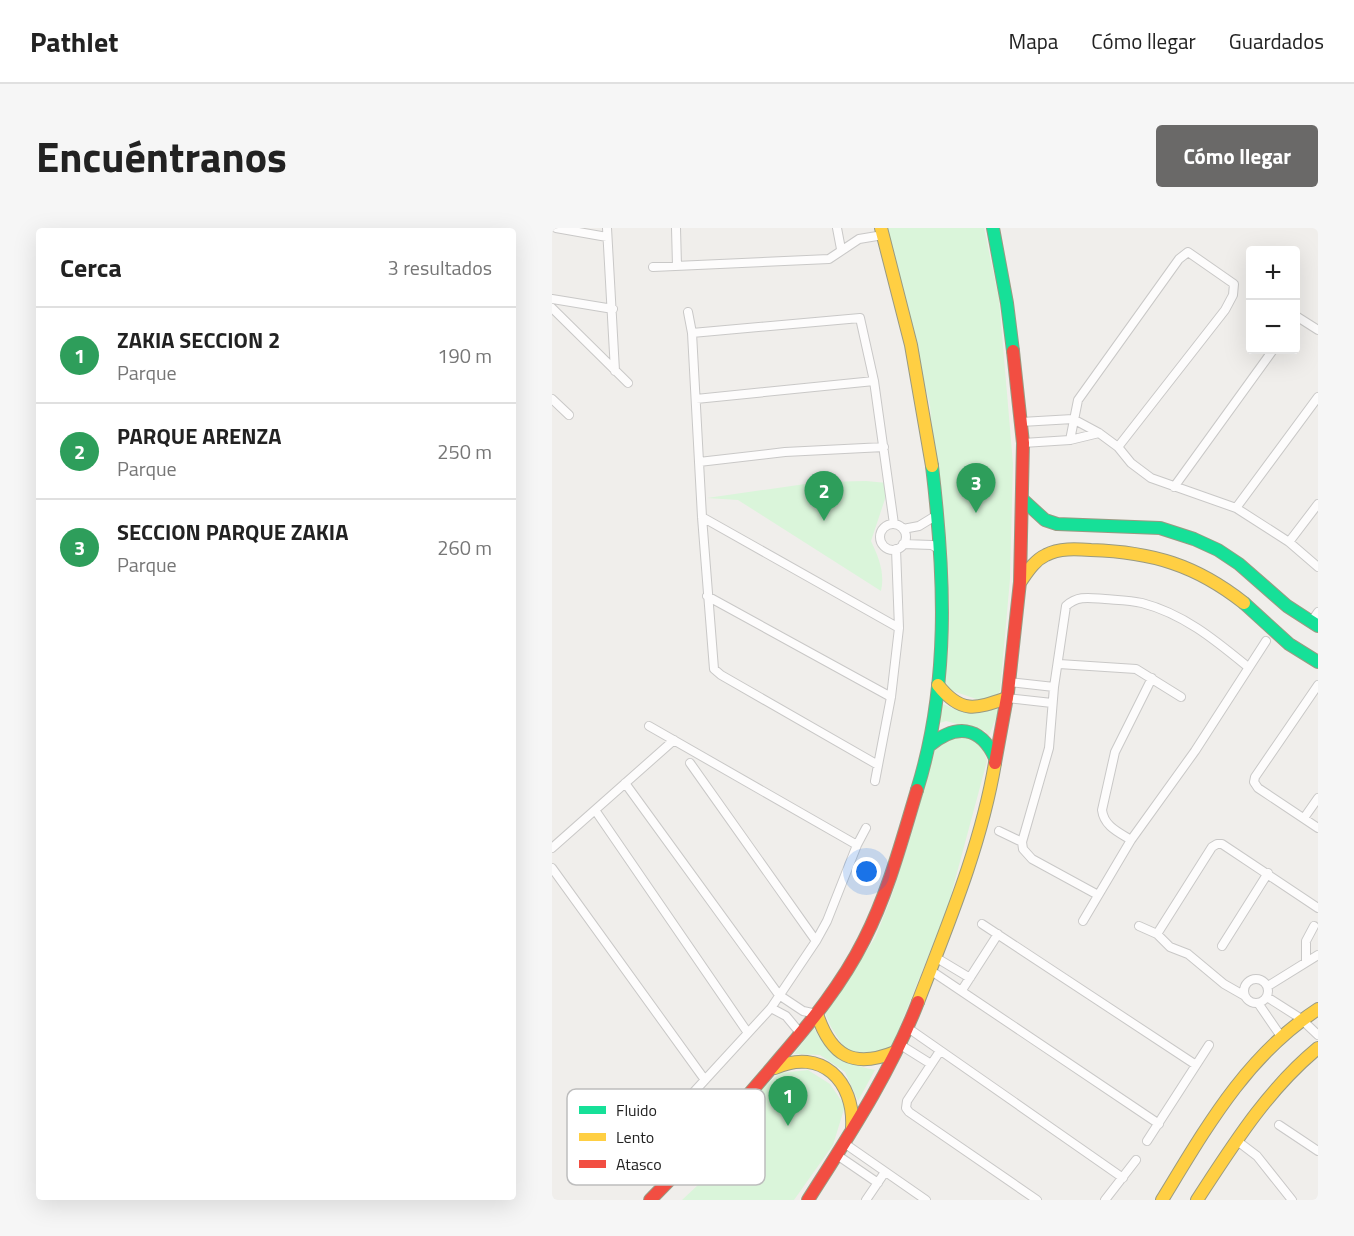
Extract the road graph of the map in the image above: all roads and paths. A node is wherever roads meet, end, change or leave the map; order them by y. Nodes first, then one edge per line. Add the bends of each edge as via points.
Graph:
1 (556, 228) edge
2 (676, 228) edge
3 (837, 228) edge
4 (993, 228) edge
5 (882, 232) edge
6 (607, 233) edge
7 (841, 249) junction
8 (677, 266) junction
9 (653, 267) dead end
10 (552, 299) edge
11 (552, 308) edge
12 (613, 309) junction
13 (688, 312) dead end
14 (1300, 319) edge
15 (1318, 330) edge
16 (692, 333) junction
17 (1270, 354) edge
18 (615, 371) junction
19 (874, 381) junction
20 (628, 383) dead end
21 (1318, 397) edge
22 (552, 399) edge
23 (696, 399) junction
24 (569, 415) dead end
25 (1073, 419) junction
26 (1021, 422) junction
27 (1099, 433) junction
28 (1070, 440) junction
29 (1023, 443) junction
30 (884, 447) junction
31 (1118, 447) junction
32 (699, 462) junction
33 (1174, 487) junction
34 (1022, 499) junction
35 (1318, 504) edge
36 (1236, 507) junction
37 (937, 515) junction
38 (702, 517) junction
39 (894, 524) junction
40 (903, 529) junction
41 (1289, 542) junction
42 (900, 547) junction
43 (940, 550) junction
44 (1318, 567) edge
45 (1020, 582) junction
46 (707, 596) junction
47 (1316, 620) edge
48 (898, 628) junction
49 (1266, 641) dead end
50 (1318, 662) edge
51 (1059, 664) junction
52 (1248, 667) junction
53 (1152, 678) junction
54 (1010, 682) junction
55 (938, 685) junction
56 (1318, 685) edge
57 (1054, 687) junction
58 (891, 697) junction
59 (1181, 697) dead end
60 (1007, 698) junction
61 (1052, 703) junction
62 (649, 726) dead end
63 (674, 740) junction
64 (929, 746) junction
65 (995, 758) junction
66 (690, 764) dead end
67 (711, 764) junction
68 (878, 765) junction
69 (698, 774) junction
70 (874, 781) dead end
71 (625, 783) junction
72 (1318, 798) edge
73 (595, 810) junction
74 (1304, 818) junction
75 (866, 828) dead end
76 (1318, 828) edge
77 (999, 831) dead end
78 (1131, 840) junction
79 (1022, 842) junction
80 (857, 845) junction
81 (552, 848) edge
82 (552, 868) edge
83 (1268, 873) junction
84 (1098, 895) junction
85 (1318, 908) edge
86 (1083, 921) dead end
87 (982, 924) dead end
88 (1138, 926) dead end
89 (1314, 926) dead end
90 (998, 934) junction
91 (1157, 934) junction
92 (816, 941) junction
93 (1222, 946) dead end
94 (1318, 955) edge
95 (936, 957) junction
96 (1306, 961) junction
97 (930, 970) junction
98 (970, 978) junction
99 (1268, 986) junction
100 (962, 990) junction
101 (780, 995) junction
102 (1245, 996) junction
103 (1267, 997) junction
104 (1258, 1003) junction
105 (771, 1008) junction
106 (1318, 1009) edge
107 (817, 1014) junction
108 (1300, 1018) junction
109 (908, 1028) junction
110 (748, 1033) junction
111 (801, 1034) junction
112 (1280, 1035) junction
113 (1318, 1035) edge
114 (1209, 1045) dead end
115 (897, 1048) junction
116 (1318, 1048) edge
117 (940, 1051) junction
118 (932, 1064) junction
119 (1196, 1065) junction
120 (768, 1072) junction
121 (705, 1080) junction
122 (697, 1089) edge
123 (753, 1089) edge
124 (1159, 1124) junction
125 (1279, 1125) dead end
126 (851, 1132) junction
127 (1236, 1140) junction
128 (1147, 1141) dead end
129 (844, 1143) junction
130 (1318, 1151) edge
131 (837, 1155) junction
132 (1136, 1161) dead end
133 (885, 1172) junction
134 (1123, 1178) junction
135 (878, 1183) junction
136 (665, 1185) edge
137 (650, 1200) edge
138 (808, 1200) edge
139 (866, 1200) edge
140 (926, 1200) edge
141 (1037, 1200) edge
142 (1106, 1200) edge
143 (1161, 1200) edge
144 (1197, 1200) edge
145 (1292, 1200) edge

1 - 6 street
2 - 8 street
3 - 7 street
4 - 26 street via 1005,282
5 - 7 street
5 - 37 street via 925,410
6 - 12 street
7 - 8 street via 829,259
8 - 9 street
10 - 12 street
11 - 18 street
12 - 18 street
13 - 16 street
14 - 15 street
16 - 19 street via 860,318
16 - 23 street
17 - 33 street
18 - 20 street
19 - 23 street
19 - 30 street
21 - 36 street
22 - 24 street
23 - 32 street
25 - 26 street
25 - 27 street
25 - 28 street
25 - 31 street via 1078,400 1179,259 1188,252 1234,284 1233,295
26 - 29 street
27 - 28 street
27 - 31 street
28 - 29 street
29 - 34 street
30 - 32 street via 785,452
30 - 39 street
31 - 33 street via 1151,478
32 - 38 street
33 - 36 street
34 - 45 street
34 - 47 street via 1045,520 1057,524 1160,528 1194,539 1239,564 1287,606
35 - 41 street
36 - 41 street
37 - 40 street via 919,526
37 - 43 street
38 - 46 street
38 - 48 street
39 - 40 street
39 - 42 street via 885,526 880,540 887,548
40 - 42 street via 905,539
41 - 44 street
42 - 43 street via 932,545
42 - 48 street
43 - 55 street via 942,623
45 - 50 street via 1030,567 1053,550 1160,557 1213,579 1279,636
45 - 54 street
46 - 58 street
46 - 68 street via 714,669
48 - 58 street
49 - 52 street
51 - 52 street via 1066,606 1083,597 1140,602 1173,614 1201,629
51 - 53 street via 1136,669
51 - 57 street
52 - 78 street via 1195,751
53 - 59 street
53 - 78 street via 1115,752 1101,810 1106,823
54 - 57 street
54 - 60 street
55 - 60 street via 952,702 962,707 980,707
55 - 64 street
56 - 74 street via 1254,782
57 - 61 street
58 - 68 street
60 - 61 street
60 - 65 street
61 - 79 street via 1049,748
62 - 63 street
63 - 67 street
63 - 71 street
64 - 65 street via 941,735 968,730 989,744
64 - 107 street via 876,912 857,954
65 - 95 street via 965,880
66 - 69 street
67 - 69 street
67 - 80 street
68 - 70 street
69 - 92 street
71 - 73 street
71 - 101 street
72 - 74 street
73 - 81 street
73 - 110 street
74 - 76 street
75 - 80 street
77 - 79 street
78 - 84 street
79 - 84 street via 1026,855
80 - 92 street
82 - 121 street
83 - 85 street
83 - 91 street via 1217,844
83 - 93 street
84 - 86 street
87 - 90 street
88 - 91 street
89 - 96 street via 1306,941
90 - 98 street
90 - 119 street
91 - 102 street via 1170,947 1188,954
92 - 101 street
94 - 96 street
95 - 97 street
95 - 98 street
96 - 99 street
97 - 100 street
97 - 109 street
98 - 100 street
99 - 102 street via 1263,980 1248,981
99 - 103 street
100 - 124 street
101 - 105 street
101 - 107 street via 803,1011
102 - 104 street
103 - 104 street
103 - 108 street
104 - 112 street
105 - 110 street
105 - 111 street via 786,1016
106 - 108 street
107 - 111 street
107 - 115 street via 828,1042 852,1059 882,1059
108 - 112 street
108 - 113 street
109 - 115 street
109 - 117 street
110 - 121 street
111 - 120 street
112 - 143 street via 1235,1088
114 - 119 street
115 - 118 street
115 - 126 street
116 - 127 street via 1298,1063
117 - 118 street
117 - 134 street
118 - 141 street via 907,1101 909,1112
119 - 124 street
120 - 123 street
120 - 126 street via 785,1061 804,1060 823,1066 849,1094
121 - 122 street
124 - 128 street
125 - 130 street
126 - 129 street
127 - 144 street
127 - 145 street via 1257,1156
129 - 131 street
129 - 133 street
131 - 135 street
131 - 138 street
132 - 134 street
133 - 135 street
133 - 140 street
134 - 142 street
135 - 139 street
136 - 137 street

